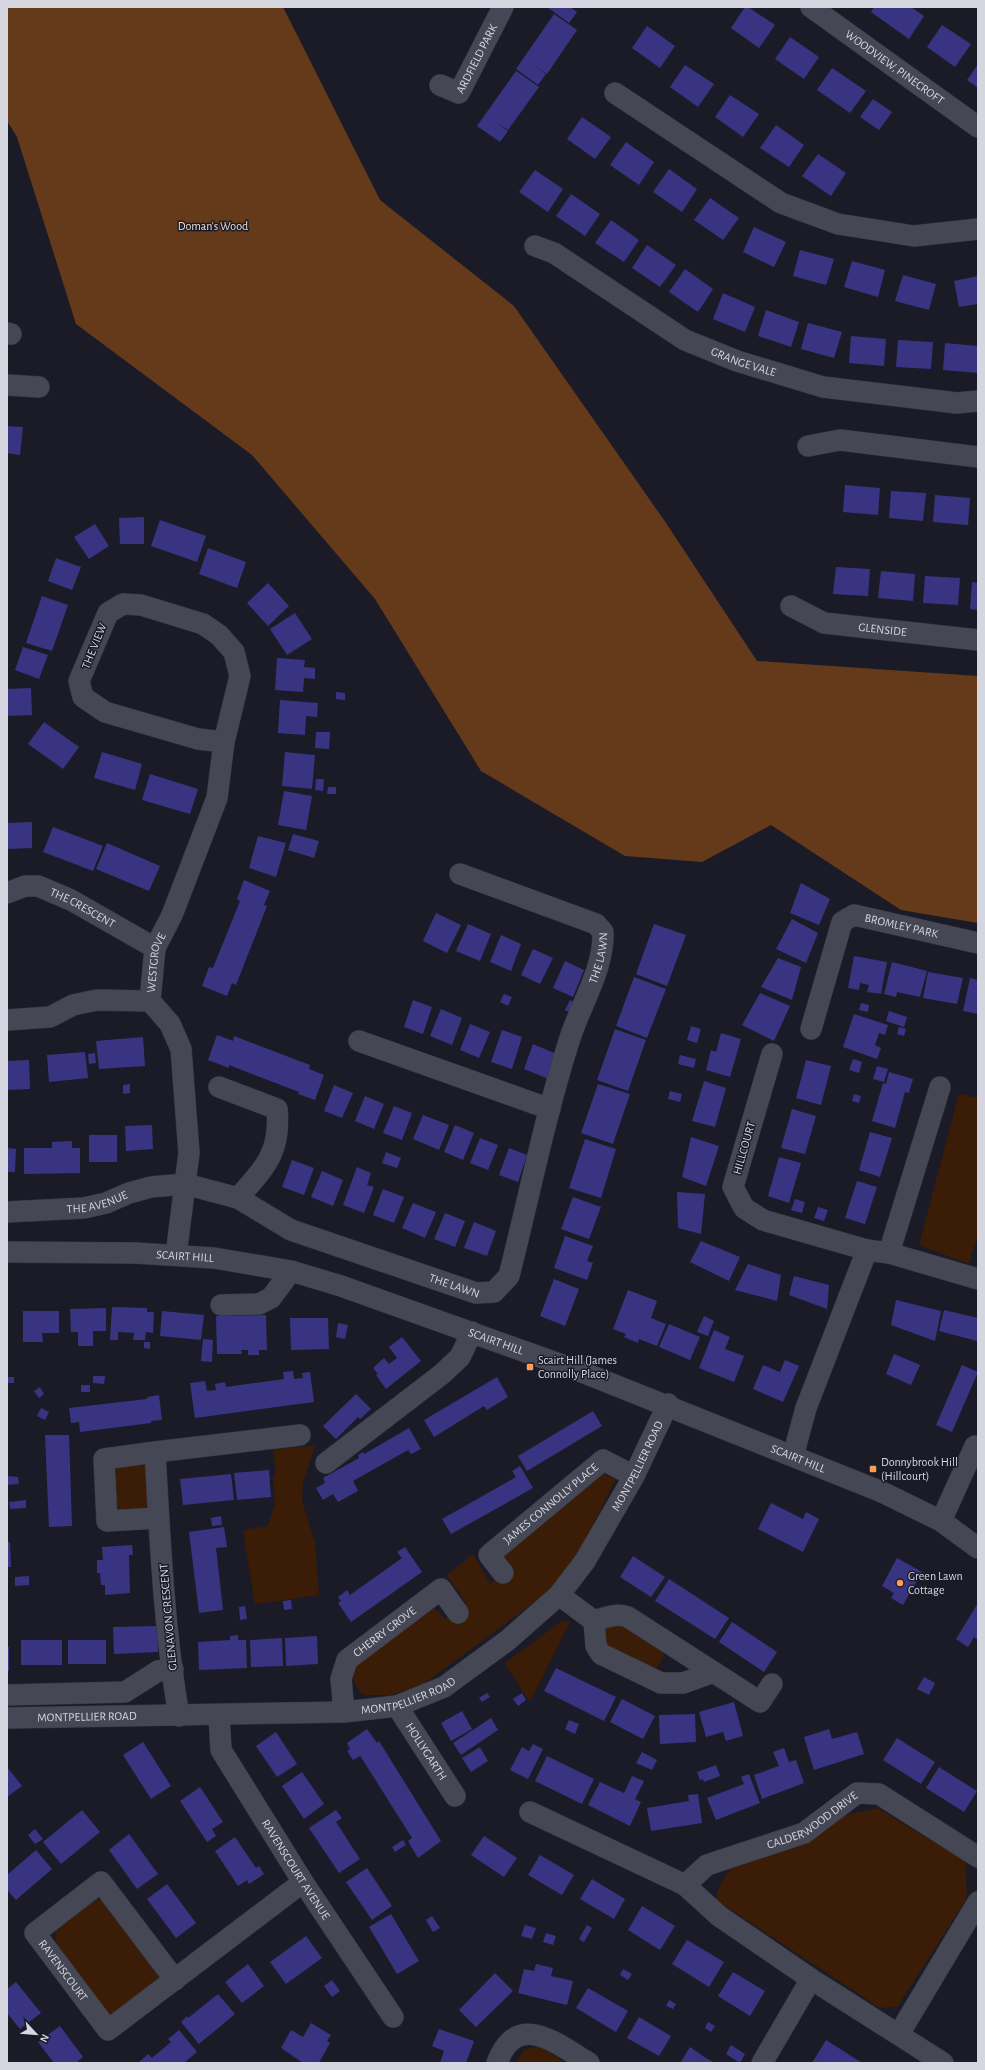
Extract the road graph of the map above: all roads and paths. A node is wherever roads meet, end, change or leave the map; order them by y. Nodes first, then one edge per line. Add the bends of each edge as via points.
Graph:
1 (503, 7) edge
2 (811, 7) edge
3 (440, 85) dead end
4 (615, 93) dead end
5 (978, 127) edge
6 (978, 229) edge
7 (535, 246) dead end
8 (7, 385) edge
9 (39, 387) dead end
10 (978, 401) edge
11 (808, 446) dead end
12 (978, 458) edge
13 (791, 606) dead end
14 (978, 640) edge
15 (224, 742) junction
16 (460, 874) dead end
17 (7, 893) edge
18 (978, 943) edge
19 (155, 948) junction
20 (150, 1001) junction
21 (7, 1020) edge
22 (811, 1029) dead end
23 (359, 1041) dead end
24 (772, 1054) dead end
25 (219, 1087) dead end
26 (940, 1087) dead end
27 (550, 1109) junction
28 (185, 1184) junction
29 (238, 1198) junction
30 (7, 1212) edge
31 (867, 1250) junction
32 (7, 1252) edge
33 (889, 1253) junction
34 (176, 1256) junction
35 (291, 1271) junction
36 (977, 1274) edge
37 (221, 1306) dead end
38 (472, 1332) junction
39 (668, 1404) junction
40 (300, 1435) dead end
41 (978, 1447) edge
42 (154, 1452) junction
43 (793, 1456) junction
44 (326, 1463) dead end
45 (634, 1476) junction
46 (158, 1518) junction
47 (941, 1521) junction
48 (978, 1548) edge
49 (503, 1573) dead end
50 (559, 1595) junction
51 (458, 1613) dead end
52 (594, 1621) junction
53 (173, 1669) junction
54 (714, 1672) junction
55 (772, 1684) dead end
56 (7, 1695) edge
57 (397, 1706) junction
58 (344, 1712) junction
59 (219, 1715) junction
60 (179, 1716) junction
61 (7, 1718) edge
62 (454, 1796) dead end
63 (530, 1812) dead end
64 (978, 1857) edge
65 (303, 1882) junction
66 (685, 1885) junction
67 (978, 1902) edge
68 (811, 1978) junction
69 (175, 1980) junction
70 (393, 2017) dead end
71 (899, 2034) junction
72 (496, 2063) edge
73 (589, 2063) edge
74 (762, 2063) edge
75 (943, 2063) edge

1 - 3 street, ARDFIELD PARK via 459,93
2 - 5 street, WOODVIEW, PINECROFT
4 - 6 street via 781,203 838,224 909,235
7 - 10 street, GRANGE VALE via 554,253 685,340 737,361 823,387 957,403
8 - 9 street
11 - 12 street via 840,440
13 - 14 street, GLENSIDE via 824,623
15 - 15 street, THE VIEW via 240,676 234,652 219,635 203,624 141,605 123,604 108,613 79,681 83,698 105,712 198,739
15 - 19 street, WESTGROVE via 217,798 172,915
16 - 27 street, THE LAWN via 596,924 603,932 604,950 570,1038
17 - 19 street, THE CRESCENT via 25,886 38,886 71,900
18 - 22 street, BROMLEY PARK via 854,915 842,922
19 - 20 street, WESTGROVE
20 - 21 street via 97,1000 73,1005 50,1017
20 - 28 street, WESTGROVE via 170,1024 181,1049 189,1153
23 - 27 street
24 - 31 street, HILLCOURT via 733,1187 744,1208 763,1220
25 - 29 street via 277,1109 278,1127 274,1152 262,1171
26 - 33 street
27 - 29 street, THE LAWN via 509,1276 494,1292 476,1293 291,1230
28 - 29 street, THE LAWN
28 - 30 street, THE AVENUE via 151,1187 84,1208
28 - 34 street, WESTGROVE
31 - 33 street, HILLCOURT
31 - 43 street via 806,1408
32 - 34 street, SCAIRT HILL
33 - 36 street, HILLCOURT
34 - 35 street, SCAIRT HILL via 214,1258
35 - 37 street via 271,1298 259,1304
35 - 38 street, SCAIRT HILL
38 - 39 street, SCAIRT HILL
38 - 44 street via 460,1357 442,1374
39 - 43 street, SCAIRT HILL
39 - 45 street, MONTPELLIER ROAD
40 - 42 street
41 - 47 street via 975,1446
42 - 46 street, GLENAVON CRESCENT
42 - 46 street via 104,1459 107,1521
43 - 47 street, SCAIRT HILL via 882,1492
45 - 49 street, JAMES CONNOLLY PLACE via 603,1460 489,1555
45 - 50 street, MONTPELLIER ROAD via 585,1561
46 - 53 street, GLENAVON CRESCENT
47 - 48 street, SCAIRT HILL
50 - 52 street
50 - 57 street, MONTPELLIER ROAD via 508,1640 444,1687
51 - 58 street, CHERRY GROVE via 441,1589 347,1660 341,1679
52 - 54 street via 613,1615 628,1617
52 - 54 street via 596,1646 600,1654 661,1684 684,1682
53 - 56 street via 158,1671 125,1692
53 - 60 street, GLENAVON CRESCENT
54 - 55 street via 760,1702
57 - 58 street, MONTPELLIER ROAD
57 - 62 street, HOLLYGARTH
58 - 59 street, MONTPELLIER ROAD
59 - 60 street, MONTPELLIER ROAD
59 - 65 street, RAVENSCOURT AVENUE via 222,1750
60 - 61 street, MONTPELLIER ROAD
63 - 66 street
64 - 66 street, CALDERWOOD DRIVE via 879,1794 857,1792 804,1833 707,1865
65 - 69 street, RAVENSCOURT
65 - 70 street, RAVENSCOURT AVENUE
66 - 68 street via 719,1916
67 - 71 street
68 - 71 street
68 - 74 street
69 - 69 street, RAVENSCOURT via 108,2030 35,1933 102,1882
71 - 75 street
72 - 73 street via 508,2042 520,2034 544,2036

